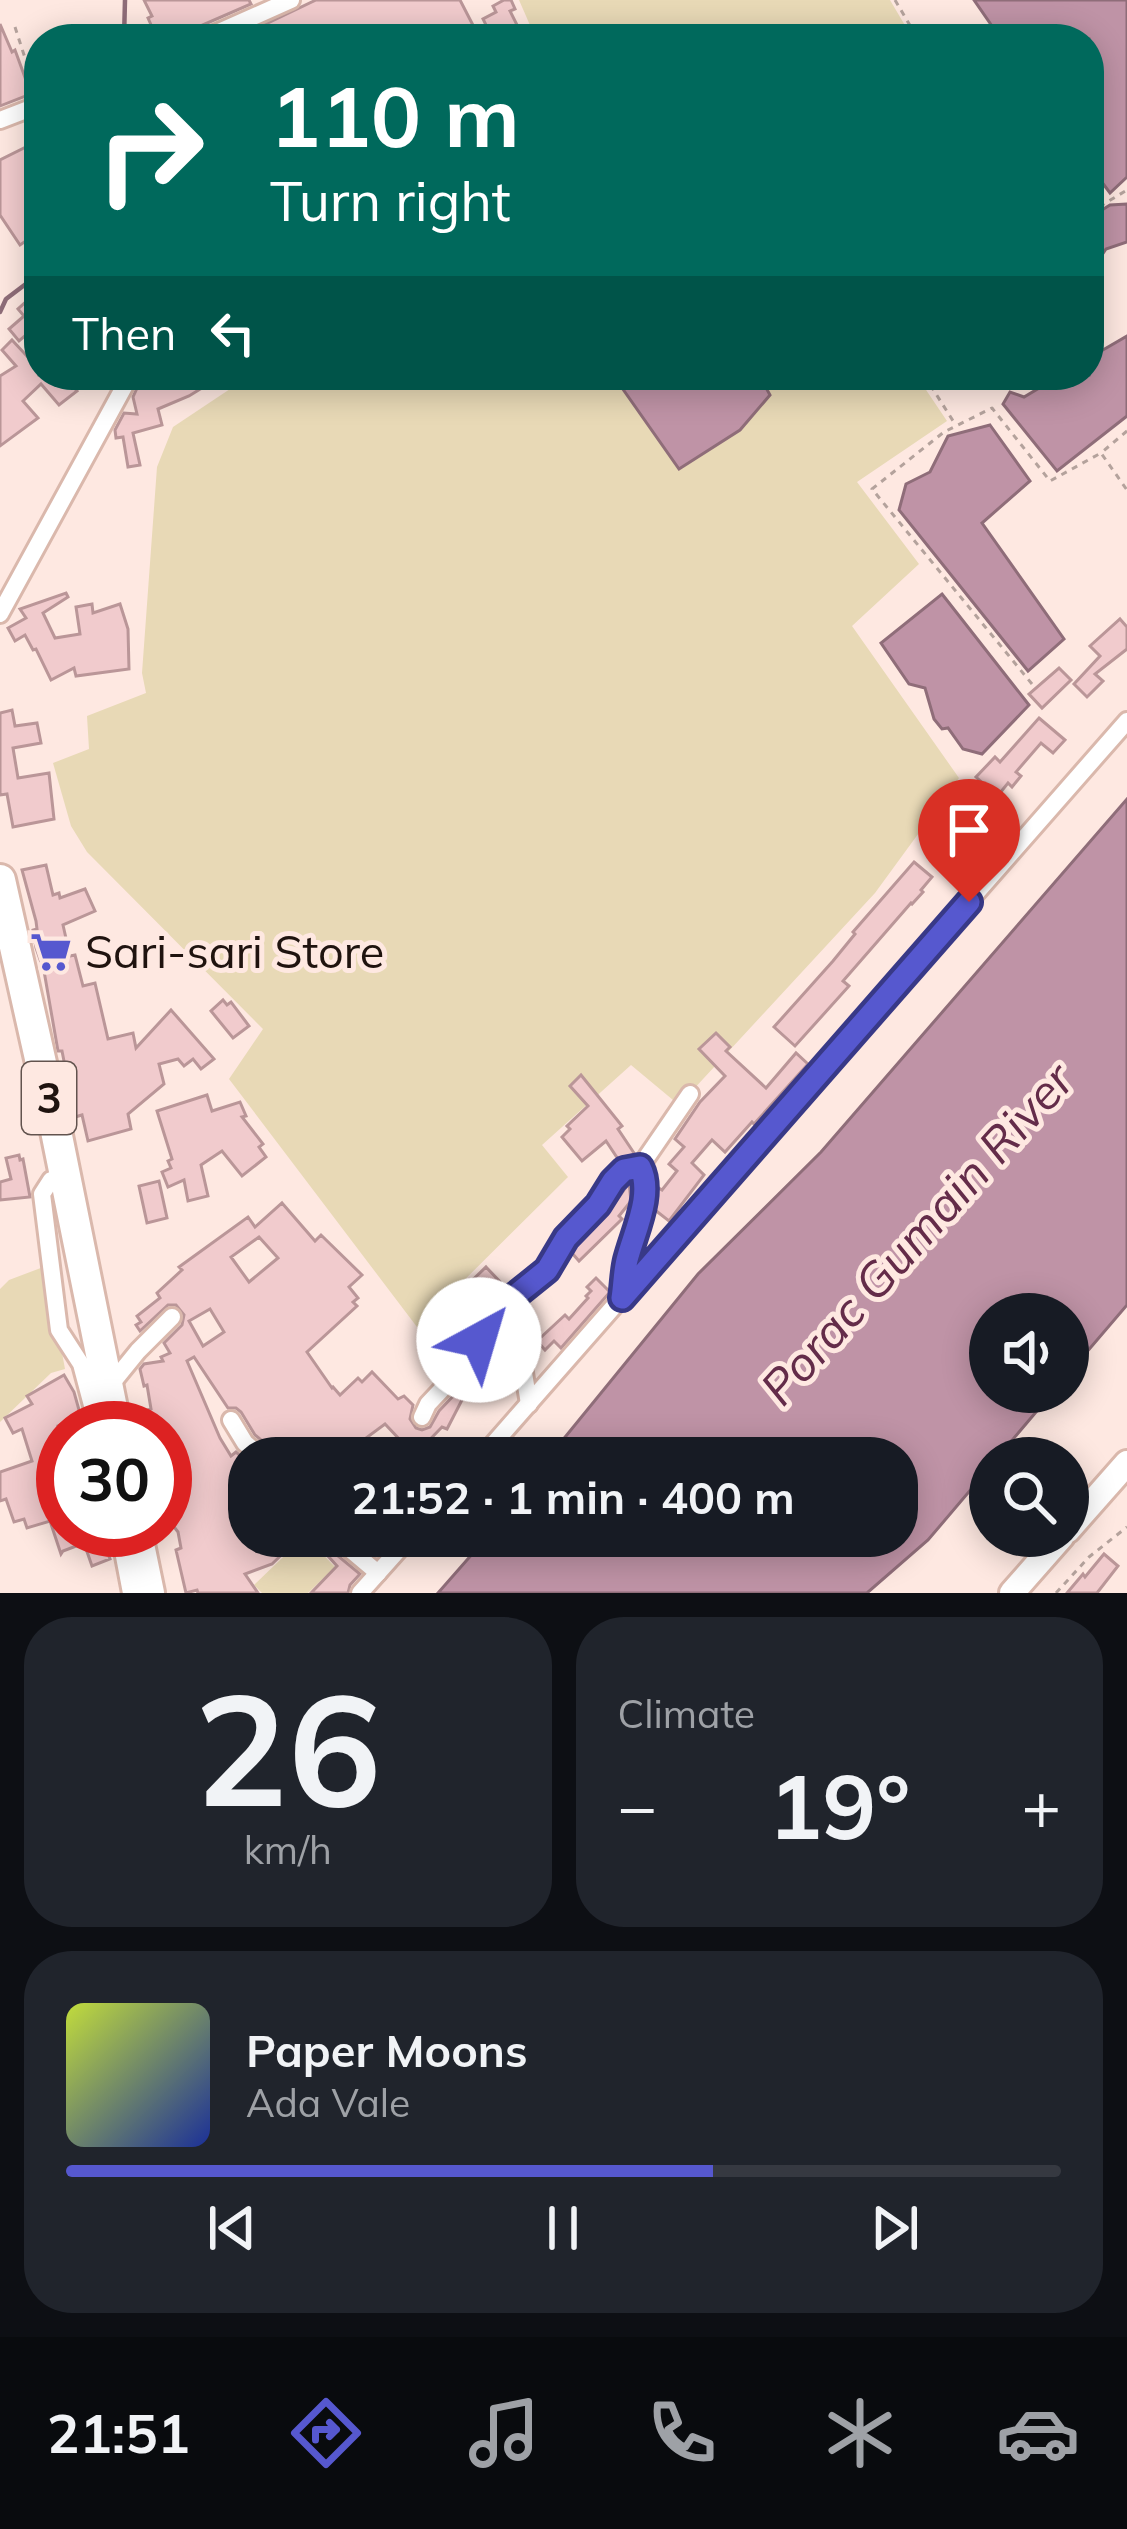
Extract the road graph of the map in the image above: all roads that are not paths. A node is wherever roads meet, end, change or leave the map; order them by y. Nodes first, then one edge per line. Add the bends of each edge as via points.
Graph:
1 (291, 0) edge
2 (236, 24) edge
3 (121, 390) edge
4 (0, 614) edge
5 (1127, 722) edge
6 (0, 880) edge
7 (690, 1094) dead end
8 (640, 1167) junction
9 (65, 1177) junction
10 (622, 1298) junction
11 (501, 1307) junction
12 (172, 1317) dead end
13 (108, 1389) junction
14 (91, 1401) edge
15 (110, 1401) edge
16 (530, 1405) junction
17 (422, 1417) dead end
18 (231, 1420) dead end
19 (241, 1437) edge
20 (500, 1437) edge
21 (1127, 1463) edge
22 (1089, 1506) edge
23 (124, 1557) edge
24 (142, 1557) edge
25 (359, 1557) edge
26 (392, 1557) edge
27 (1044, 1557) edge
28 (378, 1573) junction
29 (131, 1593) edge
30 (149, 1593) edge
31 (360, 1593) edge
32 (1012, 1593) edge

1 - 2 street
3 - 4 street
5 - 10 street
6 - 9 highway, 3
7 - 8 street
8 - 10 street via 642,1213
8 - 11 street via 613,1181 547,1270
9 - 13 highway, 3
9 - 14 street via 41,1194 44,1222 59,1330 81,1364
10 - 16 street
11 - 16 street via 524,1336
11 - 17 street
12 - 13 street
13 - 15 highway, 3
16 - 20 street
18 - 19 street
21 - 22 street
23 - 29 street
24 - 30 highway
25 - 28 street
26 - 28 street
27 - 32 street
28 - 31 street

